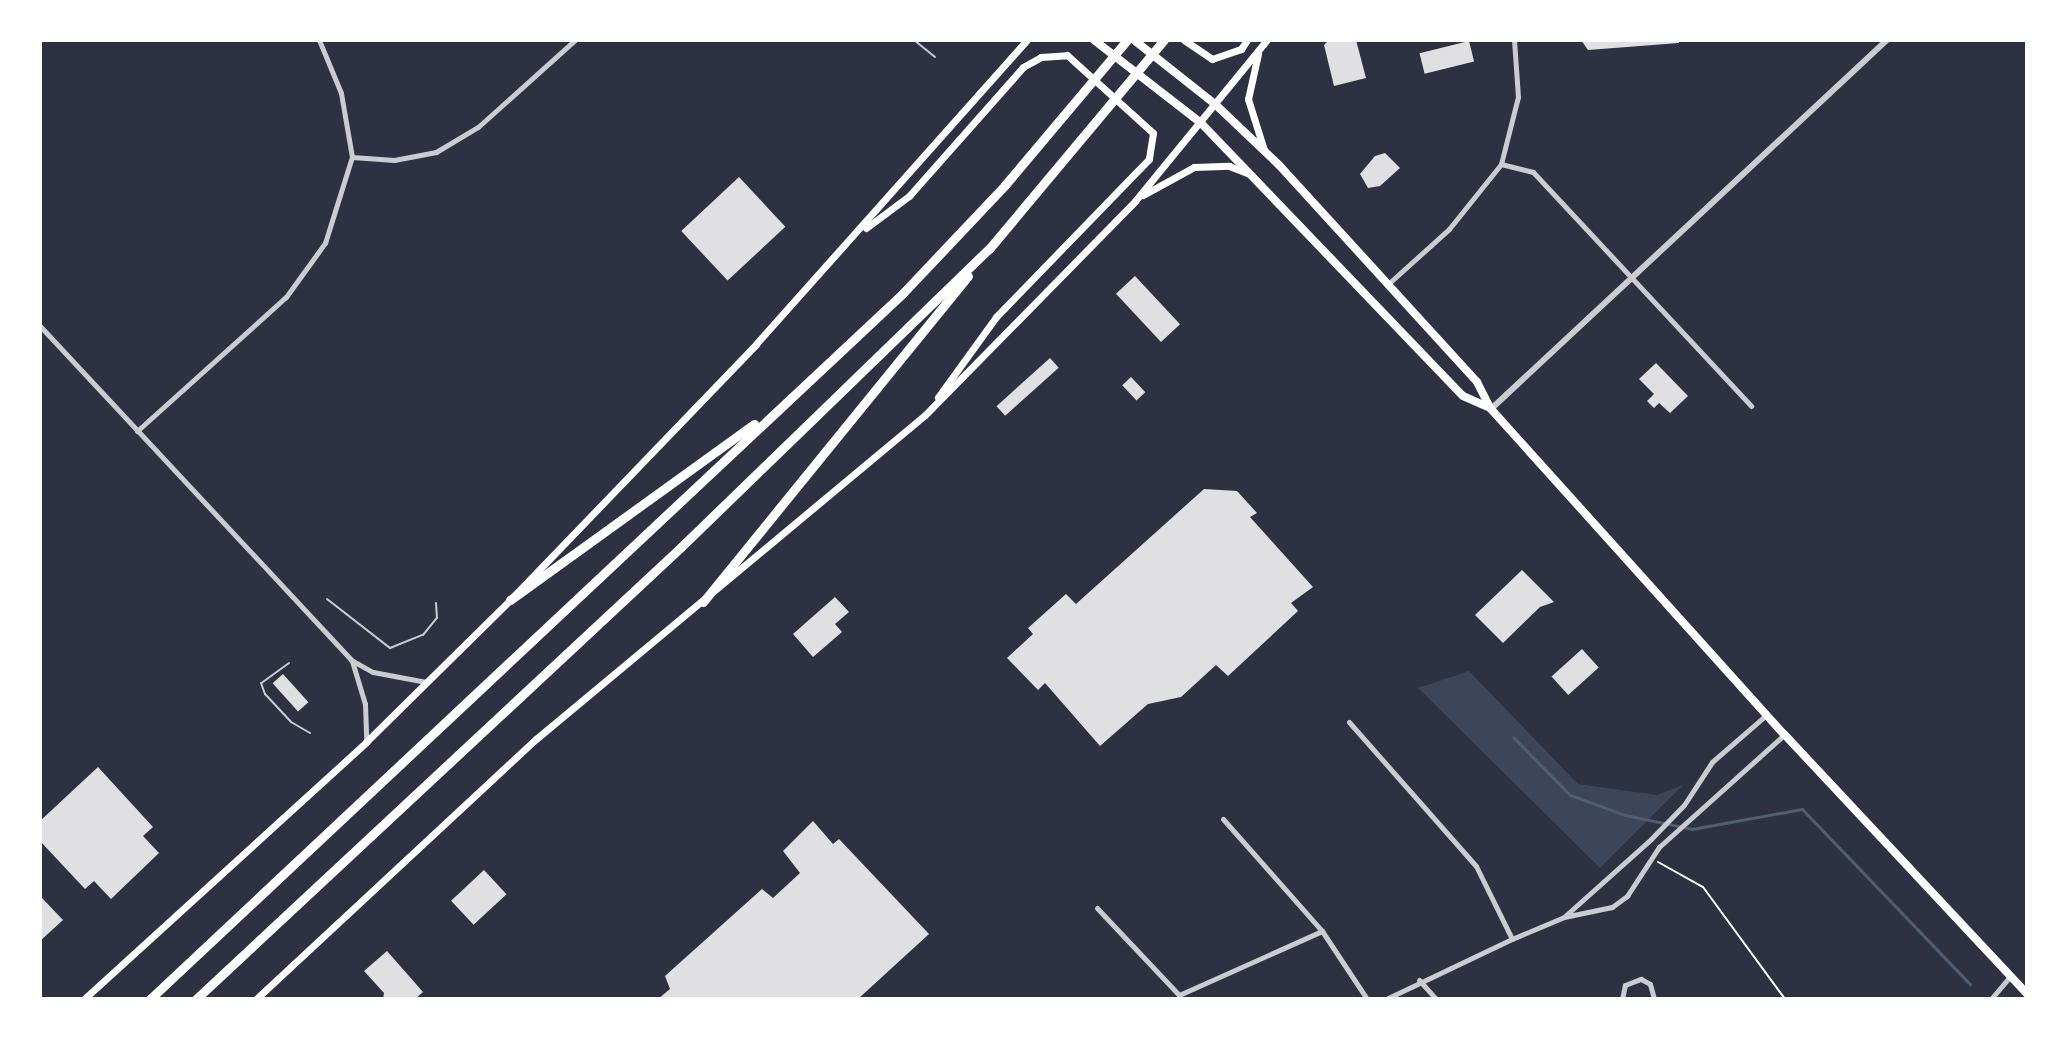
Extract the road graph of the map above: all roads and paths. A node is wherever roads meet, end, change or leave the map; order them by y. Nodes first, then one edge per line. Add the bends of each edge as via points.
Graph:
1 (319, 40) edge
2 (575, 40) edge
3 (914, 40) edge
4 (1015, 40) edge
5 (1027, 40) edge
6 (1094, 40) edge
7 (1127, 40) edge
8 (1134, 40) edge
9 (1164, 40) edge
10 (1184, 40) edge
11 (1247, 40) edge
12 (1267, 40) edge
13 (1514, 40) edge
14 (1887, 40) edge
15 (1259, 51) junction
16 (935, 57) dead end
17 (1012, 57) junction
18 (1216, 105) junction
19 (1201, 123) junction
20 (1265, 152) junction
21 (352, 157) junction
22 (1501, 164) junction
23 (1257, 176) junction
24 (1135, 201) junction
25 (852, 239) junction
26 (989, 249) junction
27 (1632, 279) junction
28 (1388, 284) junction
29 (40, 326) edge
30 (789, 399) junction
31 (1751, 406) dead end
32 (1491, 409) junction
33 (925, 415) junction
34 (137, 431) junction
35 (327, 599) dead end
36 (510, 600) junction
37 (703, 602) junction
38 (436, 603) dead end
39 (351, 660) junction
40 (289, 663) dead end
41 (427, 682) junction
42 (1767, 715) junction
43 (1349, 722) dead end
44 (310, 733) dead end
45 (1784, 734) junction
46 (366, 742) junction
47 (1223, 819) dead end
48 (1656, 860) junction
49 (1097, 908) dead end
50 (1564, 917) junction
51 (1322, 931) junction
52 (1512, 939) junction
53 (2010, 976) junction
54 (1419, 980) junction
55 (2027, 994) edge
56 (84, 999) edge
57 (150, 999) edge
58 (196, 999) edge
59 (256, 999) edge
60 (1367, 999) edge
61 (1386, 999) edge
62 (1436, 999) edge
63 (1622, 999) edge
64 (1654, 999) edge
65 (1785, 999) edge
66 (1991, 999) edge

1 - 21 street via 341,93
2 - 21 street via 478,127 436,152 394,160
3 - 16 lane
4 - 17 main road
5 - 17 main road
6 - 19 main road
7 - 30 highway via 946,249
8 - 18 main road
9 - 26 highway
10 - 11 main road via 1203,55 1223,58
12 - 15 main road
13 - 22 street via 1518,97
14 - 27 street
15 - 18 main road
15 - 20 main road via 1248,99
17 - 25 main road
18 - 19 main road
18 - 20 main road
19 - 23 main road
19 - 24 main road
20 - 28 main road
21 - 34 street via 330,230 306,275
22 - 27 street via 1533,172
22 - 28 street via 1466,211
23 - 24 main road via 1229,166 1194,167
23 - 32 main road via 1463,396
24 - 33 main road
25 - 33 main road via 909,196 1023,67 1041,57 1067,55 1148,125 1155,142 1149,159 996,317
25 - 36 main road
26 - 37 highway
26 - 58 highway via 681,547
27 - 31 street
27 - 32 street
28 - 32 main road via 1477,382
29 - 34 street
30 - 36 highway
30 - 57 highway
32 - 42 main road
33 - 37 main road
34 - 39 street
35 - 38 lane via 390,648 423,635 437,618
36 - 41 main road
37 - 59 main road via 536,739
39 - 41 street via 373,672
39 - 46 street via 365,704
40 - 44 lane via 261,683 274,708
41 - 46 main road
42 - 45 main road
42 - 50 street via 1712,762 1684,805 1651,839
43 - 52 street via 1476,866
45 - 48 street via 1701,804 1659,847
45 - 53 main road
46 - 56 main road
47 - 51 street
48 - 50 street via 1620,902
48 - 65 path via 1703,887
49 - 51 street via 1179,995
50 - 52 street
51 - 60 street via 1354,972
52 - 54 street
53 - 55 main road
53 - 66 street
54 - 61 street
54 - 62 street
63 - 64 street via 1625,985 1641,979 1650,984

